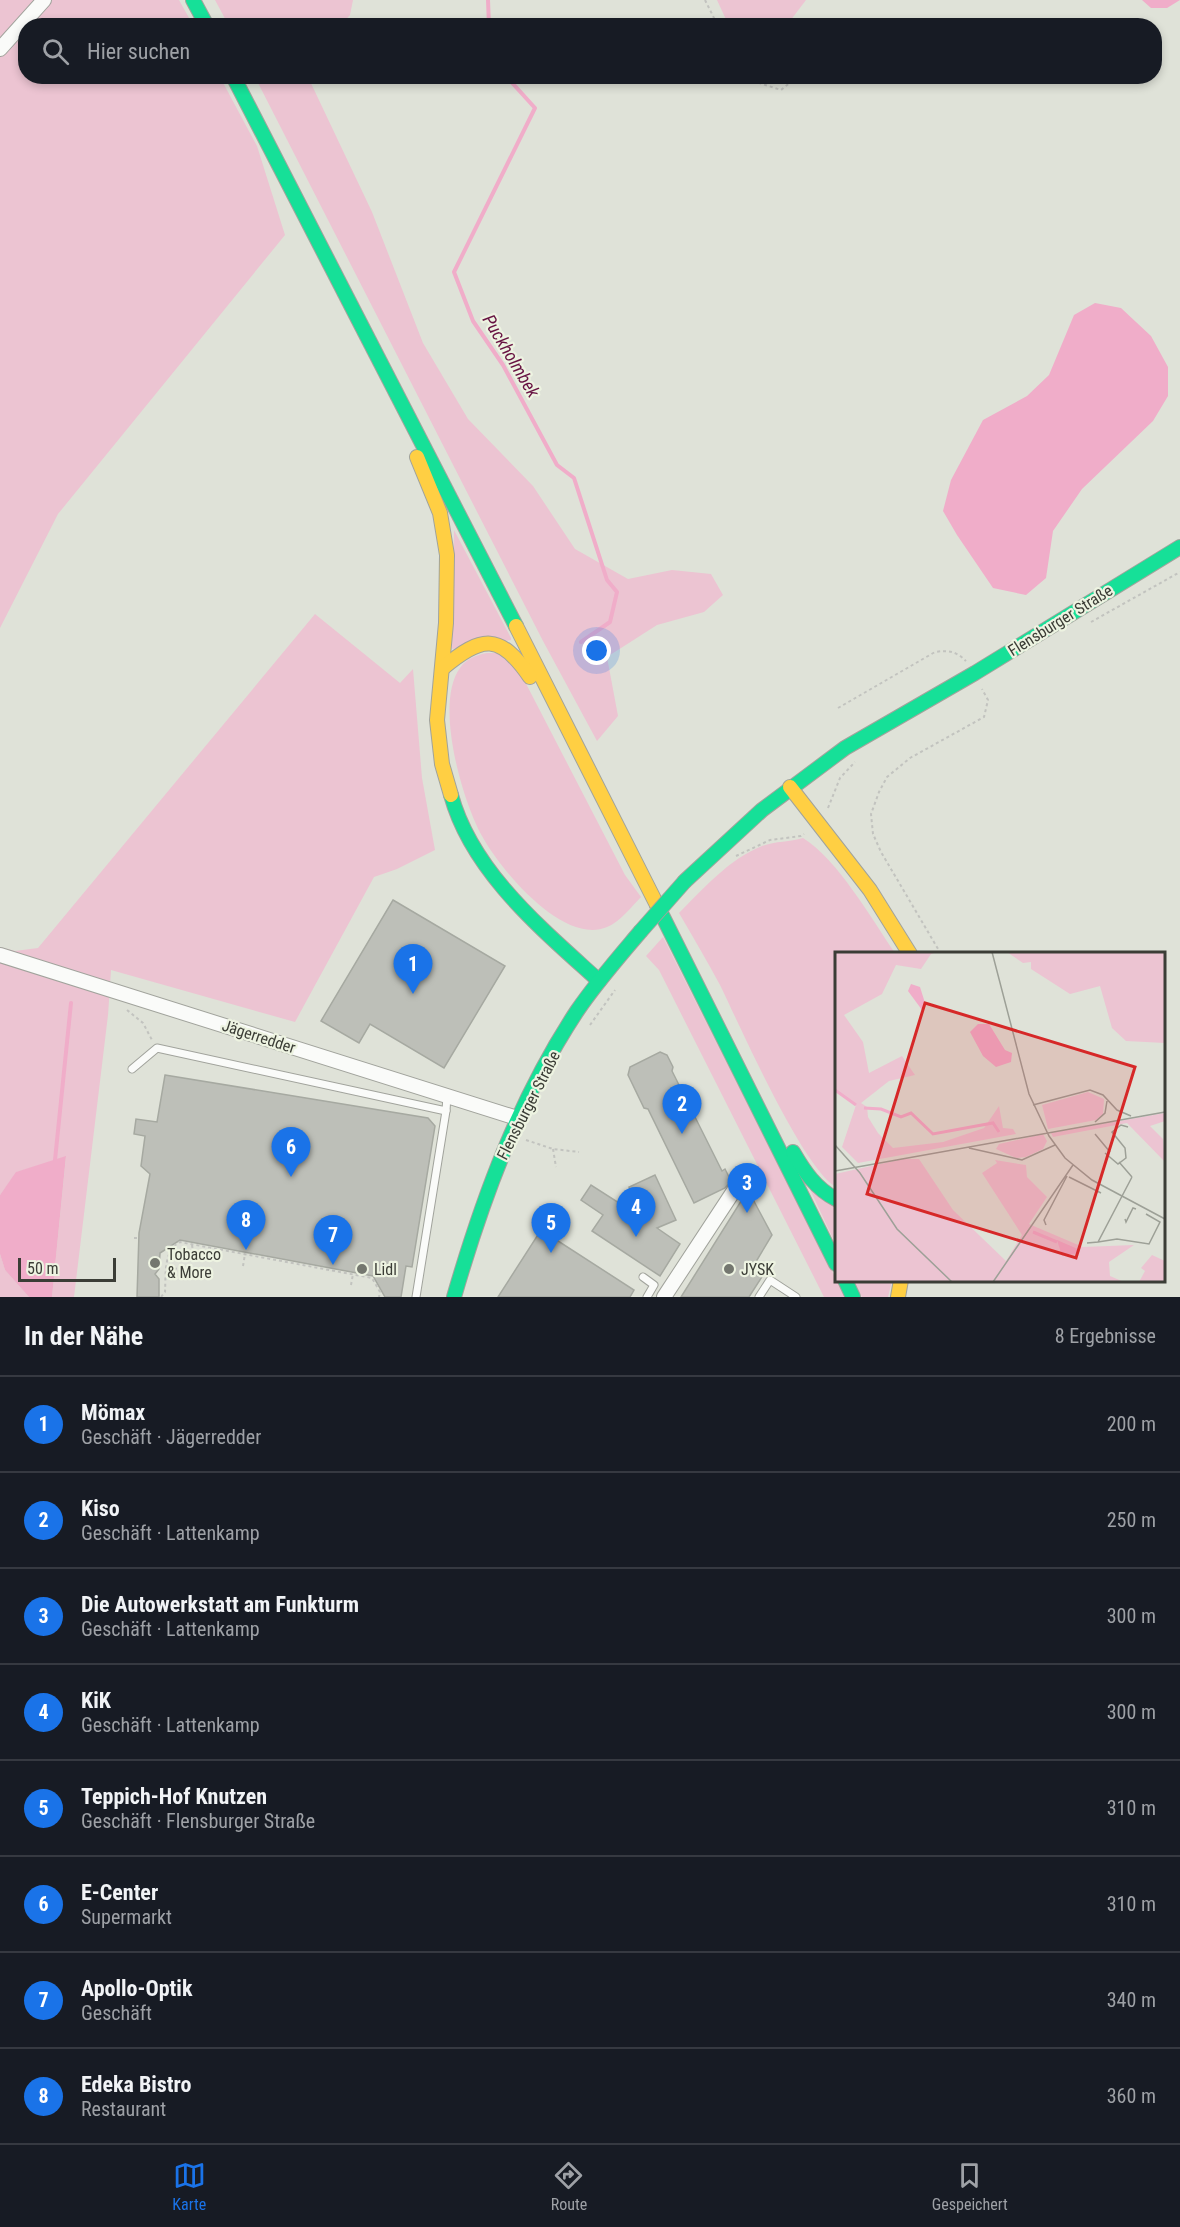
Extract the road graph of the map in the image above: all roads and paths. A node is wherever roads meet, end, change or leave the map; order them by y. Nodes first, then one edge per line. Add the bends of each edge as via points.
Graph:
1 (44, 0) edge
2 (194, 0) edge
3 (705, 0) edge
4 (28, 18) edge
5 (203, 18) edge
6 (714, 18) edge
7 (18, 29) edge
8 (0, 49) edge
9 (237, 84) edge
10 (763, 84) edge
11 (789, 84) edge
12 (411, 419) junction
13 (1180, 548) edge
14 (1180, 572) edge
15 (1086, 623) dead end
16 (443, 668) junction
17 (974, 673) junction
18 (838, 708) dead end
19 (579, 748) junction
20 (858, 759) dead end
21 (790, 788) junction
22 (817, 822) junction
23 (733, 857) dead end
24 (909, 952) edge
25 (940, 952) edge
26 (0, 955) edge
27 (599, 981) junction
28 (615, 990) dead end
29 (121, 1005) dead end
30 (588, 1027) dead end
31 (157, 1048) junction
32 (132, 1069) dead end
33 (747, 1082) junction
34 (447, 1095) junction
35 (446, 1111) junction
36 (518, 1118) junction
37 (529, 1132) dead end
38 (553, 1149) junction
39 (579, 1152) dead end
40 (556, 1167) dead end
41 (735, 1189) dead end
42 (835, 1198) edge
43 (134, 1238) dead end
44 (139, 1238) dead end
45 (192, 1244) junction
46 (164, 1248) dead end
47 (169, 1251) junction
48 (245, 1254) junction
49 (194, 1258) dead end
50 (835, 1260) edge
51 (243, 1266) dead end
52 (167, 1267) junction
53 (192, 1272) dead end
54 (353, 1274) junction
55 (643, 1277) dead end
56 (846, 1282) edge
57 (901, 1282) edge
58 (351, 1285) dead end
59 (161, 1297) edge
60 (380, 1297) edge
61 (417, 1297) edge
62 (454, 1297) edge
63 (647, 1297) edge
64 (664, 1297) edge
65 (759, 1297) edge
66 (796, 1297) edge
67 (853, 1297) edge
68 (898, 1297) edge

1 - 4 street
2 - 5 main road
3 - 6 path
7 - 8 street
9 - 12 main road
10 - 11 path via 782,90
12 - 16 main road via 415,453 441,519 448,560
12 - 19 main road
13 - 17 main road, Flensburger Straße
14 - 15 path via 1096,621
16 - 19 main road via 462,650 480,643 505,646 519,658 563,733
16 - 27 main road via 437,720 445,778 459,820 480,859 520,907
17 - 18 path via 958,654 947,650 935,652
17 - 21 main road, Flensburger Straße via 846,748
17 - 25 path via 988,700 984,717 910,758 887,777 871,814 873,834 881,852
19 - 33 main road
20 - 22 path via 840,778 831,804
21 - 22 main road
21 - 27 main road, Flensburger Straße, bridge via 737,830 685,881
22 - 23 path via 801,836 770,840
22 - 24 main road via 870,890
26 - 34 street, Jägerredder
27 - 36 main road, Flensburger Straße
28 - 30 path
29 - 31 path via 143,1023
31 - 32 lane
31 - 35 lane
33 - 42 main road via 761,1094 799,1163
33 - 50 main road
34 - 35 lane
34 - 36 street, Jägerredder
35 - 61 lane
36 - 62 main road, Flensburger Straße via 467,1247
37 - 38 path via 525,1140
38 - 39 path
38 - 40 path
41 - 64 street
43 - 44 path
45 - 47 path via 180,1242
45 - 48 path
45 - 49 path
46 - 47 path
47 - 52 path
48 - 51 path
48 - 54 path
52 - 53 path
52 - 59 path
54 - 58 path
54 - 60 path via 372,1278
55 - 63 lane via 654,1285
56 - 67 main road
57 - 68 main road
65 - 66 lane via 770,1280

